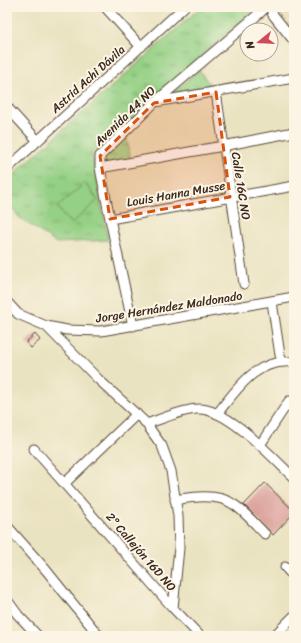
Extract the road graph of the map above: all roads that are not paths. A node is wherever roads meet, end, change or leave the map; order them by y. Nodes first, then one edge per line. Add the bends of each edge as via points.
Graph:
1 (105, 7) edge
2 (184, 7) edge
3 (272, 7) edge
4 (262, 11) dead end
5 (294, 40) edge
6 (141, 47) junction
7 (294, 78) edge
8 (216, 92) junction
9 (154, 103) junction
10 (7, 107) edge
11 (294, 132) edge
12 (38, 141) junction
13 (223, 146) junction
14 (100, 168) junction
15 (7, 169) edge
16 (294, 186) edge
17 (230, 197) junction
18 (110, 219) junction
19 (244, 284) dead end
20 (294, 297) edge
21 (7, 302) edge
22 (272, 302) junction
23 (46, 326) junction
24 (133, 326) junction
25 (280, 355) dead end
26 (294, 362) edge
27 (289, 401) dead end
28 (137, 414) junction
29 (217, 414) junction
30 (147, 424) junction
31 (260, 445) junction
32 (34, 449) dead end
33 (294, 478) edge
34 (65, 483) junction
35 (175, 500) junction
36 (7, 526) edge
37 (265, 534) dead end
38 (285, 568) dead end
39 (294, 577) edge
40 (7, 600) edge
41 (173, 608) junction
42 (7, 613) edge
43 (18, 614) junction
44 (294, 616) edge
45 (38, 636) edge
46 (99, 636) edge
47 (200, 636) edge
48 (274, 636) edge

1 - 6 street
2 - 6 street, Astrid Achi Dávila
3 - 5 street via 274,16
4 - 9 street, Avenida 44 NO
6 - 12 street, Astrid Achi Dávila
7 - 8 street
8 - 9 street
8 - 13 street, Calle 16C NO
9 - 14 street, Avenida 44 NO via 100,156
10 - 12 street
11 - 13 street
12 - 15 street, Astrid Achi Dávila
13 - 14 street
13 - 17 street, Calle 16C NO
14 - 18 street, Avenida 44 NO
16 - 17 street, Louis Hanna Musse
17 - 18 street, Louis Hanna Musse
17 - 19 street, Calle 16C NO
18 - 24 street, Avenida 44 NO
20 - 22 street, Jorge Hernández Maldonado
21 - 23 street, Jorge Hernández Maldonado via 18,314
22 - 24 street, Jorge Hernández Maldonado
22 - 25 street
23 - 24 street, Jorge Hernández Maldonado via 67,330 101,331
23 - 28 street
26 - 29 street via 269,364 258,369 247,377
27 - 31 street
28 - 30 street
28 - 34 street
29 - 30 street via 197,409
29 - 31 street
30 - 35 street via 167,458
31 - 33 street
32 - 34 street, 2° Callejón 16D NO
34 - 41 street, 2° Callejón 16D NO
35 - 37 street via 202,496 232,503
35 - 41 street via 179,548
36 - 46 street
38 - 39 street
40 - 43 street
41 - 47 street, 2° Callejón 16D NO
42 - 43 street
43 - 45 street
44 - 48 street

